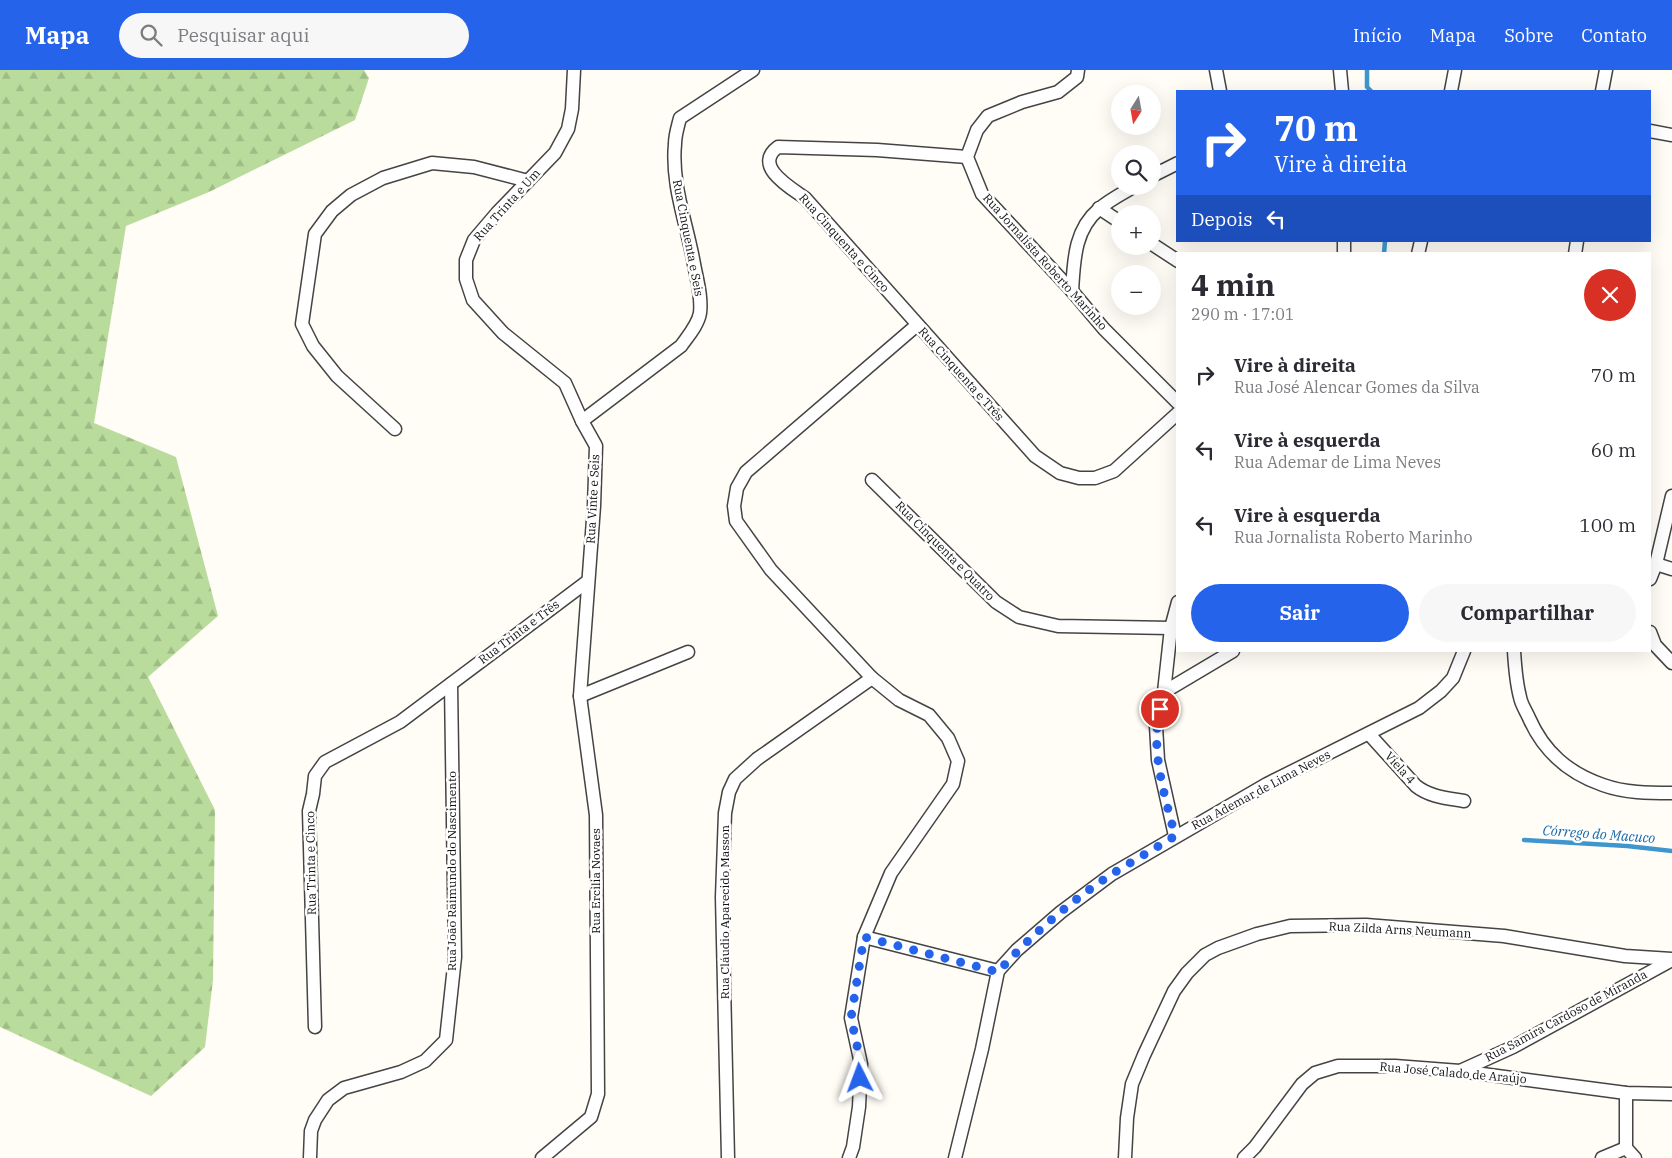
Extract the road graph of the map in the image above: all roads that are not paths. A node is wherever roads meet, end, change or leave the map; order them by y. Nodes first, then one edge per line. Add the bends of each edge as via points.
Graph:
1 (574, 70) edge
2 (754, 70) edge
3 (1078, 70) edge
4 (1216, 70) edge
5 (1340, 70) edge
6 (1455, 70) edge
7 (1606, 70) edge
8 (1220, 90) edge
9 (1342, 90) edge
10 (1451, 90) edge
11 (1602, 90) edge
12 (1651, 132) edge
13 (1672, 135) edge
14 (967, 157) junction
15 (1176, 164) edge
16 (1161, 172) edge
17 (528, 181) junction
18 (1120, 195) edge
19 (1099, 208) junction
20 (1111, 216) edge
21 (1161, 250) edge
22 (1176, 260) edge
23 (1072, 291) junction
24 (917, 325) junction
25 (1176, 401) edge
26 (1176, 415) edge
27 (582, 421) junction
28 (395, 430) dead end
29 (872, 480) dead end
30 (1672, 496) edge
31 (1656, 564) junction
32 (1672, 569) edge
33 (1651, 576) edge
34 (588, 581) junction
35 (1176, 609) edge
36 (1171, 628) junction
37 (1651, 635) edge
38 (688, 652) dead end
39 (1231, 652) edge
40 (1464, 652) edge
41 (1514, 652) edge
42 (1672, 663) edge
43 (872, 678) junction
44 (450, 684) junction
45 (1164, 692) junction
46 (580, 696) junction
47 (1369, 734) junction
48 (1672, 793) edge
49 (1464, 801) dead end
50 (1175, 836) junction
51 (864, 937) junction
52 (1672, 959) edge
53 (998, 972) junction
54 (315, 1027) dead end
55 (1460, 1072) junction
56 (1626, 1093) junction
57 (1672, 1094) edge
58 (1626, 1148) junction
59 (310, 1158) edge
60 (542, 1158) edge
61 (728, 1158) edge
62 (849, 1158) edge
63 (955, 1158) edge
64 (1125, 1158) edge
65 (1244, 1158) edge
66 (1602, 1158) edge
67 (1636, 1158) edge

1 - 17 street, Rua Trinta e Um via 568,129 555,154
2 - 27 street, Rua Cinquenta e Seis via 680,118 674,143 679,204 701,299 700,315 681,346
3 - 14 street via 1077,77 1058,92 988,116 977,130
4 - 8 street
5 - 9 street
6 - 10 street
7 - 11 street
12 - 13 street
14 - 23 street, Rua Jornalista Roberto Marinho via 982,194
14 - 24 street, Rua Cinquenta e Cinco via 778,147 770,157 774,174 805,198
15 - 16 street
17 - 27 street, Rua Trinta e Um via 474,240 466,260 466,279 473,300 503,333 565,383
17 - 28 street via 474,167 432,163 383,178 350,195 332,210 314,234 302,324 313,346 337,376
18 - 19 street
19 - 20 street
19 - 23 street via 1079,236
21 - 22 street
23 - 25 street, Rua Jornalista Roberto Marinho via 1104,329
24 - 26 street, Rua Cinquenta e Três via 1035,456 1060,473 1095,478 1114,471
24 - 43 street, Rua Cinquenta e Três via 746,472 737,488 734,506 736,521 772,570
27 - 34 street, Rua Vinte e Seis via 596,446
29 - 36 street, Rua Cinquenta e Quatro via 996,602 1019,616 1058,626
30 - 31 street
31 - 32 street
31 - 33 street
34 - 44 street, Rua Trinta e Três
34 - 46 street, Rua Ercilia Novaes
35 - 36 street
36 - 45 street
37 - 42 street via 1655,645
38 - 46 street
39 - 45 street
40 - 47 street, Rua Ademar de Lima Neves via 1453,678 1441,691 1419,708
41 - 48 street via 1520,699 1544,747 1560,762 1604,785 1641,793
43 - 51 street via 899,700 929,715 948,738 958,761 953,784 891,873
43 - 61 street, Rua Cláudio Aparecido Masson via 757,759 735,779 729,792 725,813 722,897
44 - 54 street, Rua Trinta e Cinco via 400,722 325,762 314,776 314,794 309,811
44 - 59 street, Rua João Raimundo do Nascimento via 455,957 446,1040 425,1062 344,1088 328,1100 314,1120
45 - 50 street via 1156,737
46 - 60 street, Rua Ercilia Novaes via 596,815 598,1094 591,1117
47 - 49 street, Viela 4 via 1422,791
47 - 50 street, Rua Ademar de Lima Neves via 1267,784
50 - 53 street, Rua Ademar de Lima Neves via 1112,874 1061,912 1017,950
51 - 53 street
51 - 62 street via 851,1018 861,1064 859,1107
52 - 55 street, Rua Samira Cardoso de Miranda via 1514,1047
52 - 64 street, Rua Zilda Arns Neumann via 1625,956 1504,936 1366,925 1290,926 1218,948 1205,955 1174,991 1144,1055 1132,1084
53 - 63 street, Rua Ademar de Lima Neves
55 - 56 street, Rua José Calado de Araújo
55 - 65 street, Rua José Calado de Araújo via 1395,1066 1338,1066 1315,1073 1302,1084
56 - 57 street, Rua José Calado de Araújo
56 - 58 street
58 - 66 street
58 - 67 street

